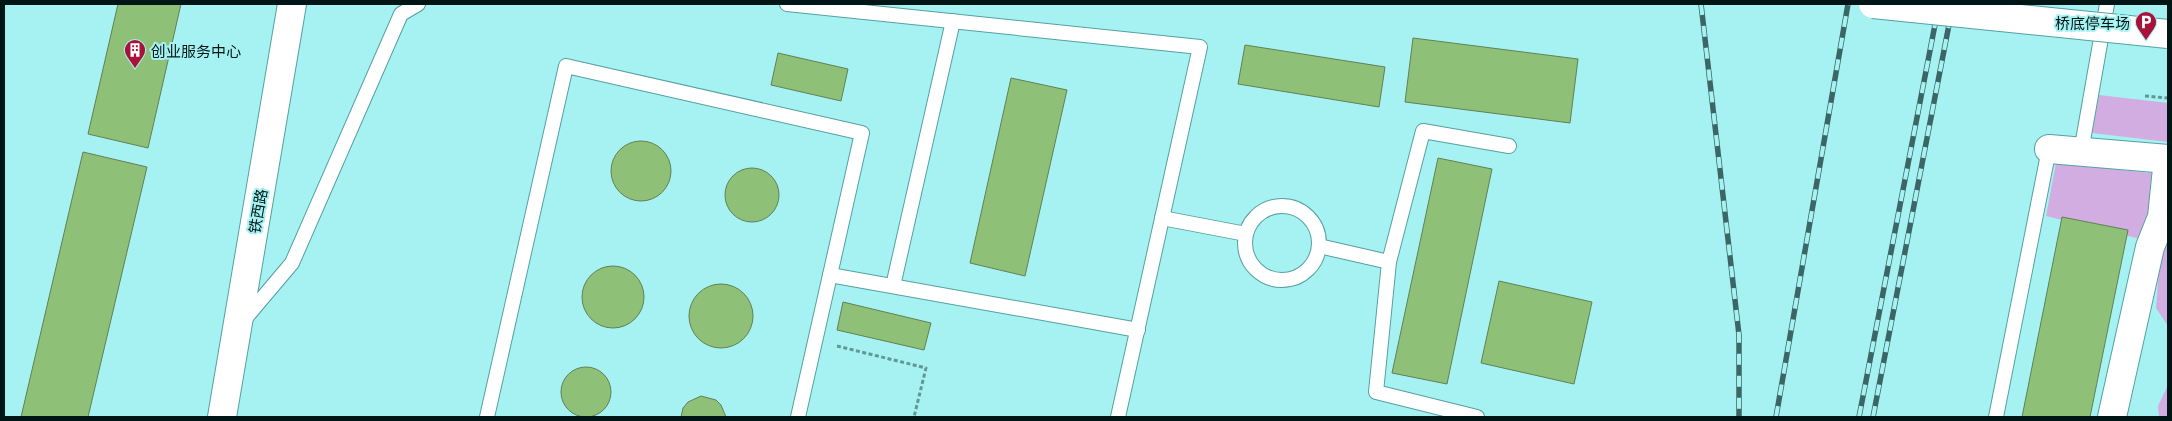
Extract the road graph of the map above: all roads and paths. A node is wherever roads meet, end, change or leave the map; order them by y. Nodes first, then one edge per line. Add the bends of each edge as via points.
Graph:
1 (292, 4) edge
2 (418, 4) edge
3 (787, 4) edge
4 (1873, 4) edge
5 (2107, 4) edge
6 (953, 21) junction
7 (2168, 34) edge
8 (2145, 96) dead end
9 (2168, 98) edge
10 (1509, 146) dead end
11 (2049, 149) joint
12 (2081, 152) junction
13 (2168, 159) edge
14 (1162, 218) junction
15 (1246, 234) junction
16 (1319, 246) junction
17 (1389, 262) junction
18 (830, 275) junction
19 (893, 286) junction
20 (237, 327) junction
21 (1138, 330) junction
22 (815, 341) junction
23 (222, 417) edge
24 (487, 417) edge
25 (798, 417) edge
26 (914, 417) edge
27 (1118, 417) edge
28 (1477, 417) edge
29 (1996, 417) edge
30 (2112, 417) edge

1 - 20 street, 铁西路
2 - 20 lane via 401,14 292,263
3 - 6 lane
4 - 7 street, bridge
5 - 12 lane
6 - 14 lane via 1200,47
6 - 19 lane
8 - 9 path
10 - 17 lane via 1423,131
11 - 12 street
11 - 29 lane
12 - 13 street
13 - 30 street via 2162,217 2150,247
14 - 15 lane
14 - 21 lane
15 - 16 lane via 1252,221 1271,207 1295,208 1314,224
15 - 16 lane via 1246,255 1252,266 1271,279 1284,281 1307,271 1315,261
16 - 17 lane
17 - 28 lane via 1376,392
18 - 19 lane
18 - 22 lane
18 - 24 lane via 862,133 566,66
19 - 21 lane
20 - 23 street, 铁西路
21 - 27 lane
22 - 25 lane
22 - 26 path via 926,368

